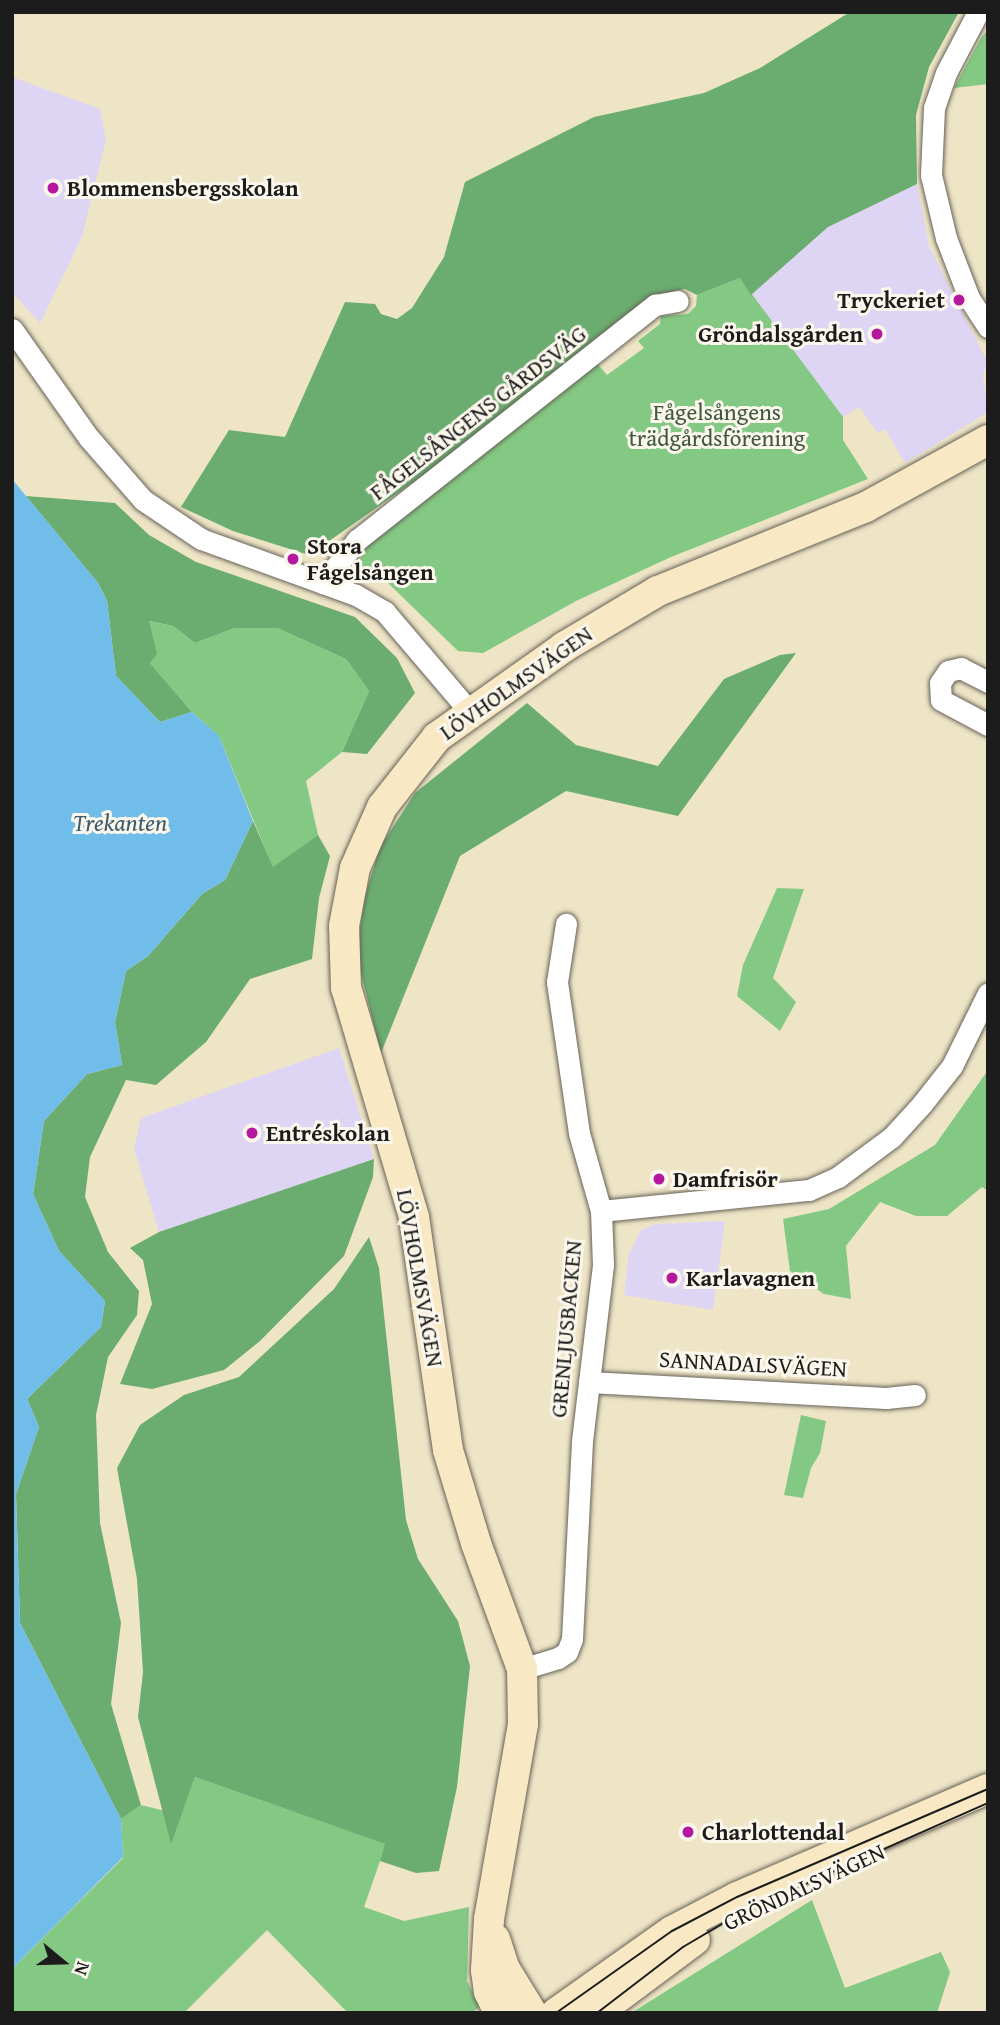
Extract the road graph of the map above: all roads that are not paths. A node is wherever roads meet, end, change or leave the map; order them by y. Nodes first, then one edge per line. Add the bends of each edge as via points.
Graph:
1 (978, 12) edge
2 (678, 301) dead end
3 (988, 327) edge
4 (12, 330) edge
5 (988, 440) edge
6 (323, 583) junction
7 (988, 682) edge
8 (470, 712) junction
9 (988, 725) edge
10 (566, 924) dead end
11 (988, 993) edge
12 (601, 1211) junction
13 (589, 1381) junction
14 (915, 1395) dead end
15 (522, 1670) junction
16 (988, 1789) edge
17 (988, 1803) edge
18 (489, 1919) junction
19 (499, 2013) edge
20 (532, 2013) edge
21 (556, 2013) edge
22 (597, 2013) edge

1 - 3 street via 946,72 934,108 931,176 946,238 969,298
2 - 6 street, FÅGELSÅNGENS GÅRDSVÄG via 655,306 358,541
4 - 6 street via 89,438 143,500 201,539
5 - 8 street, LÖVHOLMSVÄGEN via 866,507 658,591 575,639
6 - 8 street via 385,612
7 - 9 street via 961,668 948,671 940,683 940,701
8 - 15 street, LÖVHOLMSVÄGEN via 415,762 372,826 346,904 344,966 359,1036 414,1217 451,1462
10 - 12 street, GRENLJUSBACKEN via 557,982 579,1133
11 - 12 street via 952,1066 922,1104 892,1137 838,1177 809,1190
12 - 13 street, GRENLJUSBACKEN via 603,1265
13 - 14 street, SANNADALSVÄGEN via 886,1398
13 - 15 street, GRENLJUSBACKEN via 572,1639 567,1652 558,1658
15 - 18 street, LÖVHOLMSVÄGEN via 523,1724
16 - 21 street, GRÖNDALSVÄGEN via 715,1909 610,1972
17 - 22 street, GRÖNDALSVÄGEN via 744,1911 683,1947
18 - 19 street, LÖVHOLMSVÄGEN via 486,1970
18 - 20 street, LÖVHOLMSVÄGEN via 505,1969

